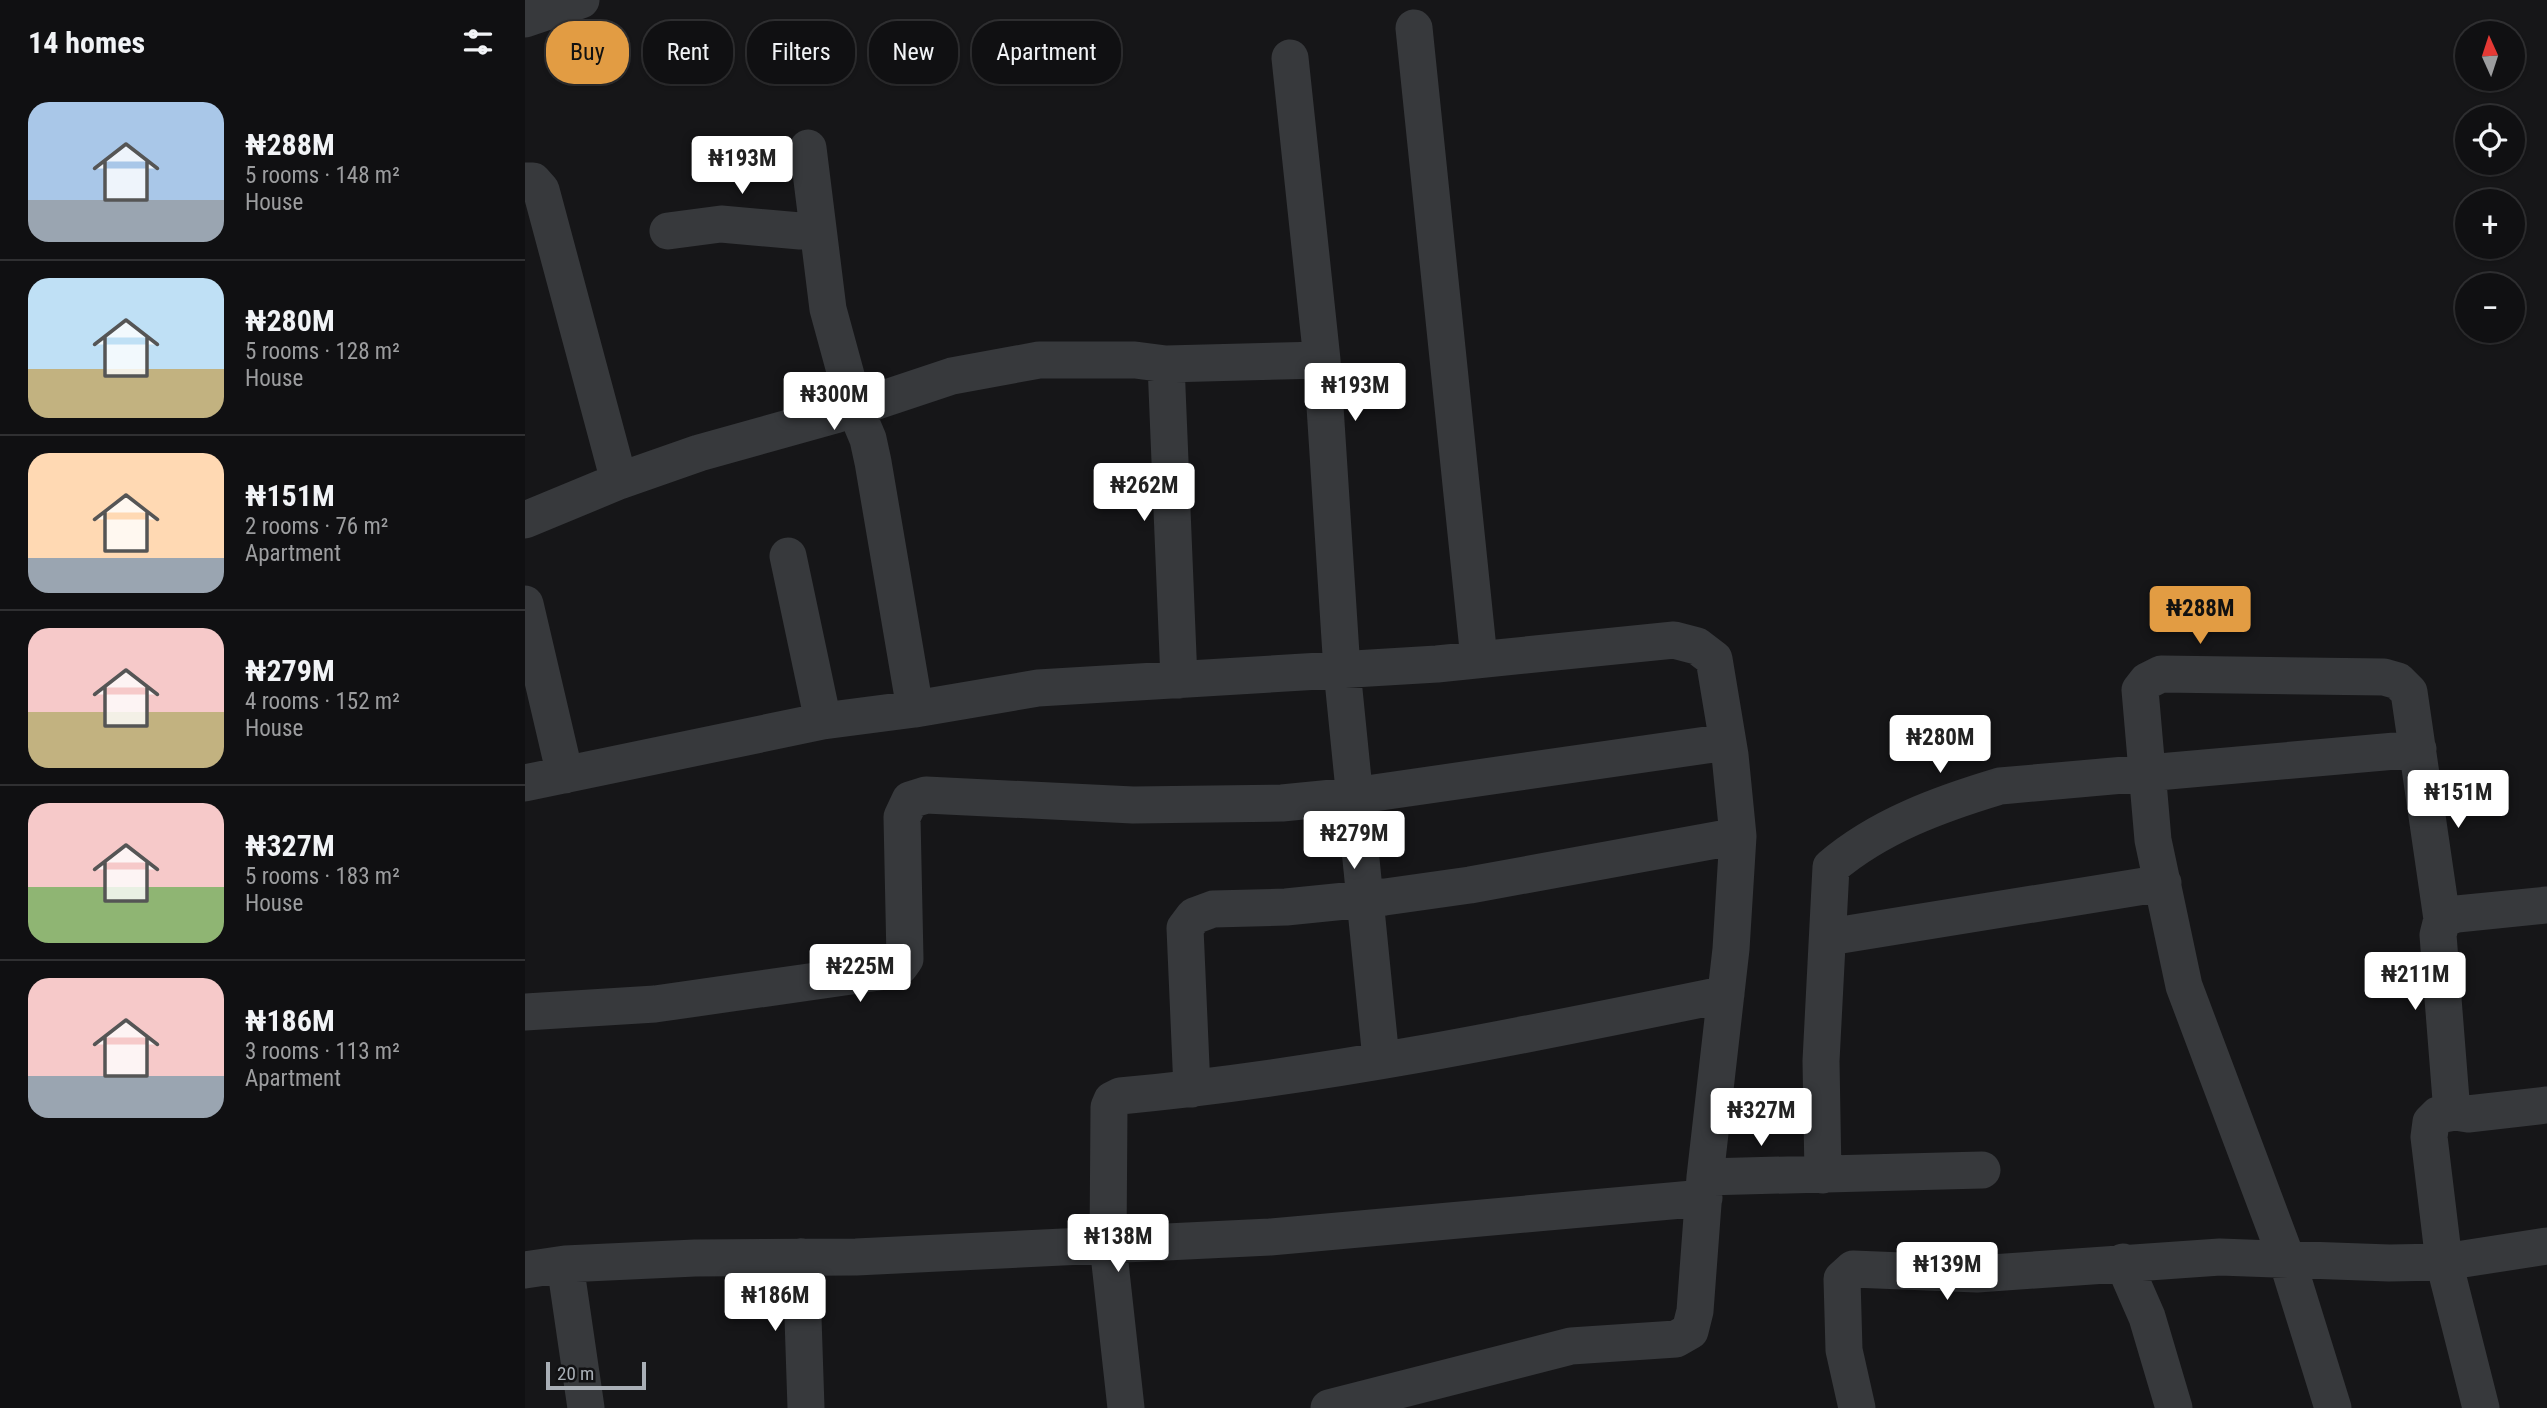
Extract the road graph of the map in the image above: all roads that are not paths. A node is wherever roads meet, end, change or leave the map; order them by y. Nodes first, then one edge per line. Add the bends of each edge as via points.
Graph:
1 (581, 0) edge
2 (525, 19) edge
3 (1414, 28) dead end
4 (1290, 58) dead end
5 (808, 148) dead end
6 (525, 181) edge
7 (817, 229) junction
8 (669, 231) dead end
9 (1322, 360) junction
10 (1166, 364) junction
11 (855, 408) junction
12 (619, 481) junction
13 (525, 520) edge
14 (788, 556) dead end
15 (525, 604) edge
16 (1479, 659) junction
17 (1342, 670) junction
18 (1179, 680) junction
19 (915, 709) junction
20 (823, 721) junction
21 (1727, 741) junction
22 (2417, 749) junction
23 (2146, 772) junction
24 (565, 775) junction
25 (525, 783) edge
26 (1353, 796) junction
27 (1738, 836) junction
28 (2163, 883) junction
29 (1365, 899) junction
30 (2547, 905) edge
31 (2442, 919) junction
32 (1829, 937) junction
33 (1726, 994) junction
34 (525, 1012) edge
35 (1381, 1059) junction
36 (1192, 1089) junction
37 (2547, 1105) edge
38 (2455, 1112) junction
39 (1982, 1170) dead end
40 (1811, 1176) junction
41 (1711, 1184) junction
42 (1108, 1245) junction
43 (2547, 1245) edge
44 (801, 1257) junction
45 (2287, 1260) junction
46 (2123, 1262) junction
47 (2444, 1262) junction
48 (565, 1264) junction
49 (525, 1270) edge
50 (586, 1408) edge
51 (806, 1408) edge
52 (1125, 1408) edge
53 (1329, 1408) edge
54 (1857, 1408) edge
55 (2174, 1408) edge
56 (2333, 1408) edge
57 (2481, 1408) edge

1 - 2 street
3 - 16 street
4 - 9 street
5 - 7 street
6 - 12 street via 533,181 541,190
7 - 8 street via 720,224
7 - 11 street via 828,309
9 - 10 street
9 - 17 street
10 - 11 street via 1056,359 953,376
10 - 18 street
11 - 12 street
11 - 19 street via 868,439 877,482
12 - 13 street
14 - 20 street
15 - 24 street
16 - 17 street
16 - 21 street via 1674,640 1697,646 1714,659
17 - 18 street
17 - 26 street
18 - 19 street via 1052,687
19 - 20 street
20 - 24 street
21 - 26 street
21 - 27 street
22 - 23 street
22 - 23 street via 2409,692 2398,681 2384,677 2161,674 2140,690
22 - 31 street
23 - 28 street
23 - 32 street via 2000,786 1903,821 1852,849 1831,867
24 - 25 street
26 - 29 street
26 - 34 street via 1195,806 926,795 910,800 902,817 905,959 900,966 655,1004
27 - 29 street via 1470,885
27 - 33 street
28 - 32 street
28 - 45 street via 2184,986
29 - 35 street
29 - 36 street via 1213,909 1194,916 1185,928
30 - 31 street
31 - 38 street via 2438,935
32 - 40 street
33 - 35 street via 1517,1037
33 - 41 street
35 - 36 street
36 - 42 street via 1112,1100
37 - 38 street
38 - 47 street via 2438,1115 2431,1122 2429,1137
39 - 40 street
40 - 41 street
41 - 42 street via 1270,1237
41 - 53 street via 1695,1311 1690,1331 1677,1339 1571,1346
42 - 44 street
42 - 52 street
43 - 47 street
44 - 48 street
44 - 51 street
45 - 46 street via 2220,1257
45 - 47 street
45 - 56 street
46 - 54 street via 1977,1274 1846,1272 1842,1279 1844,1350
46 - 55 street via 2147,1317
47 - 57 street
48 - 49 street
48 - 50 street

